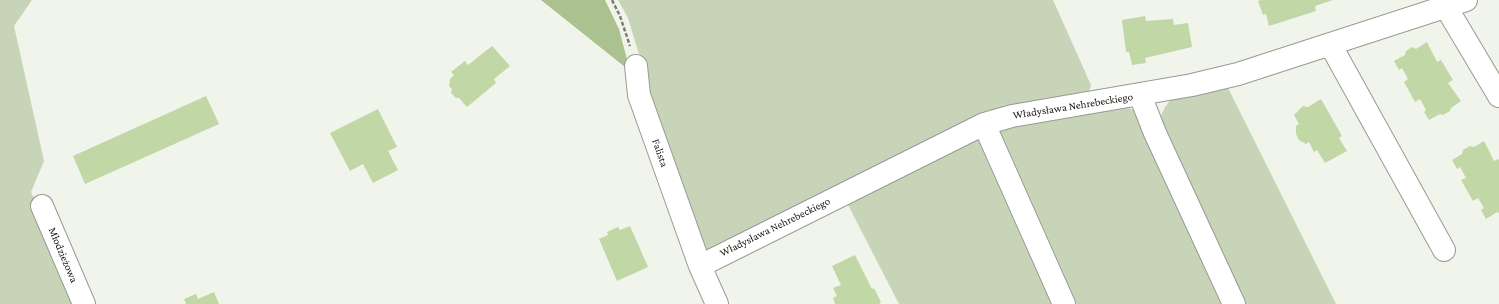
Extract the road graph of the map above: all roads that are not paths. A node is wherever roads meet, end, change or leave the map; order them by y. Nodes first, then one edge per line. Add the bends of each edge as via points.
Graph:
1 (1466, 0) edge
2 (1446, 7) junction
3 (1330, 44) junction
4 (636, 66) road end
5 (1140, 95) junction
6 (1499, 96) edge
7 (984, 124) junction
8 (42, 206) dead end
9 (1444, 250) dead end
10 (700, 266) junction
11 (84, 304) edge
12 (717, 304) edge
13 (1064, 304) edge
14 (1234, 304) edge

1 - 2 street, Władysława Nehrebeckiego
2 - 3 street, Władysława Nehrebeckiego
2 - 6 street
3 - 5 street, Władysława Nehrebeckiego via 1238,74
3 - 9 street
4 - 10 street, Falista via 639,95
5 - 7 street, Władysława Nehrebeckiego via 1012,116
5 - 14 street
7 - 10 street, Władysława Nehrebeckiego
7 - 13 street
8 - 11 street, Młodzieżowa
10 - 12 street, Falista

